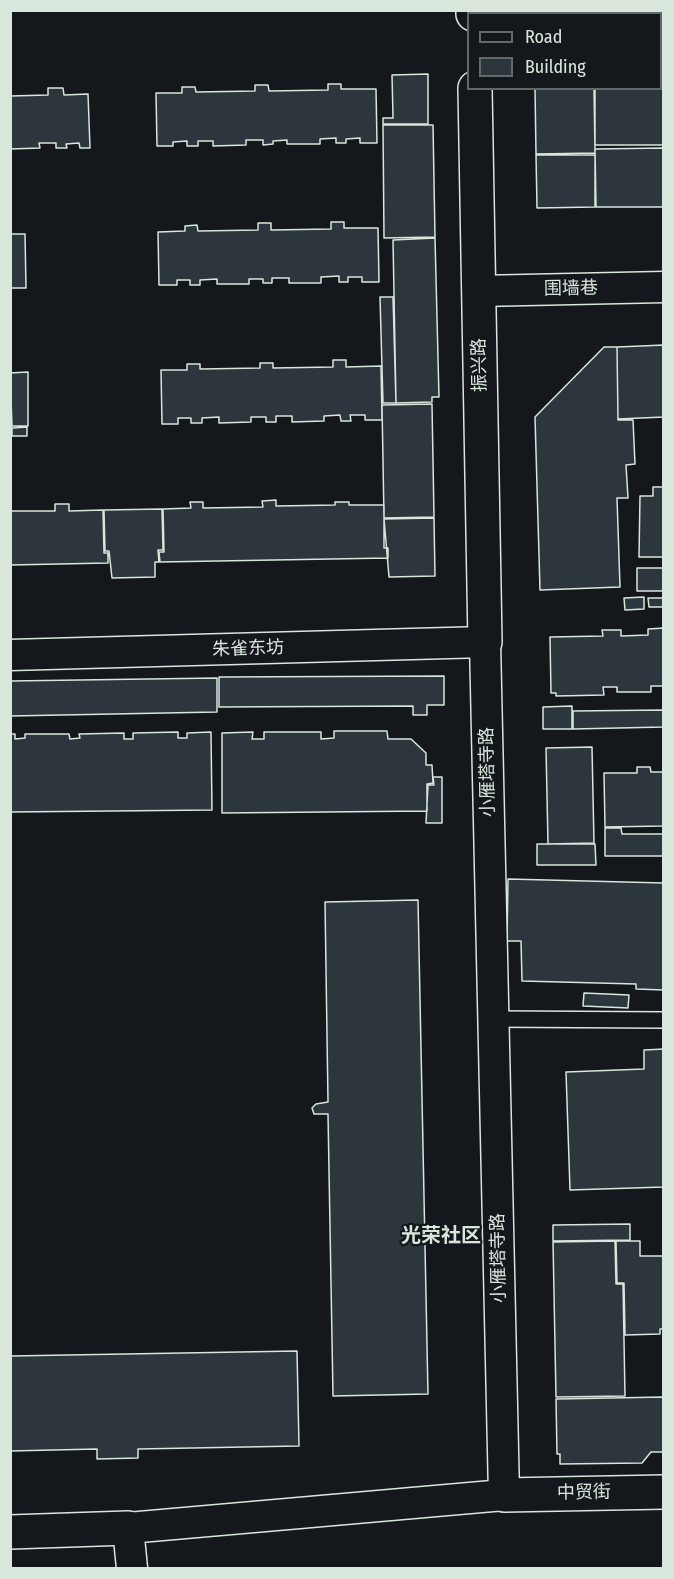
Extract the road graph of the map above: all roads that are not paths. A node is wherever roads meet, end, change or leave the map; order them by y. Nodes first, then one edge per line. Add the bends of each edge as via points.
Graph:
1 (474, 90) edge
2 (663, 287) edge
3 (479, 291) junction
4 (485, 642) junction
5 (10, 655) edge
6 (493, 1019) junction
7 (663, 1020) edge
8 (663, 1492) edge
9 (504, 1495) junction
10 (128, 1528) junction
11 (10, 1532) edge
12 (132, 1569) edge

1 - 3 street, 振兴路
2 - 3 street, 围墙巷
3 - 4 street, 振兴路
4 - 5 street, 朱雀东坊
4 - 6 street, 小雁塔寺路
6 - 7 lane
6 - 9 street, 小雁塔寺路
8 - 9 street, 中贸街
9 - 10 street
10 - 11 street
10 - 12 street

